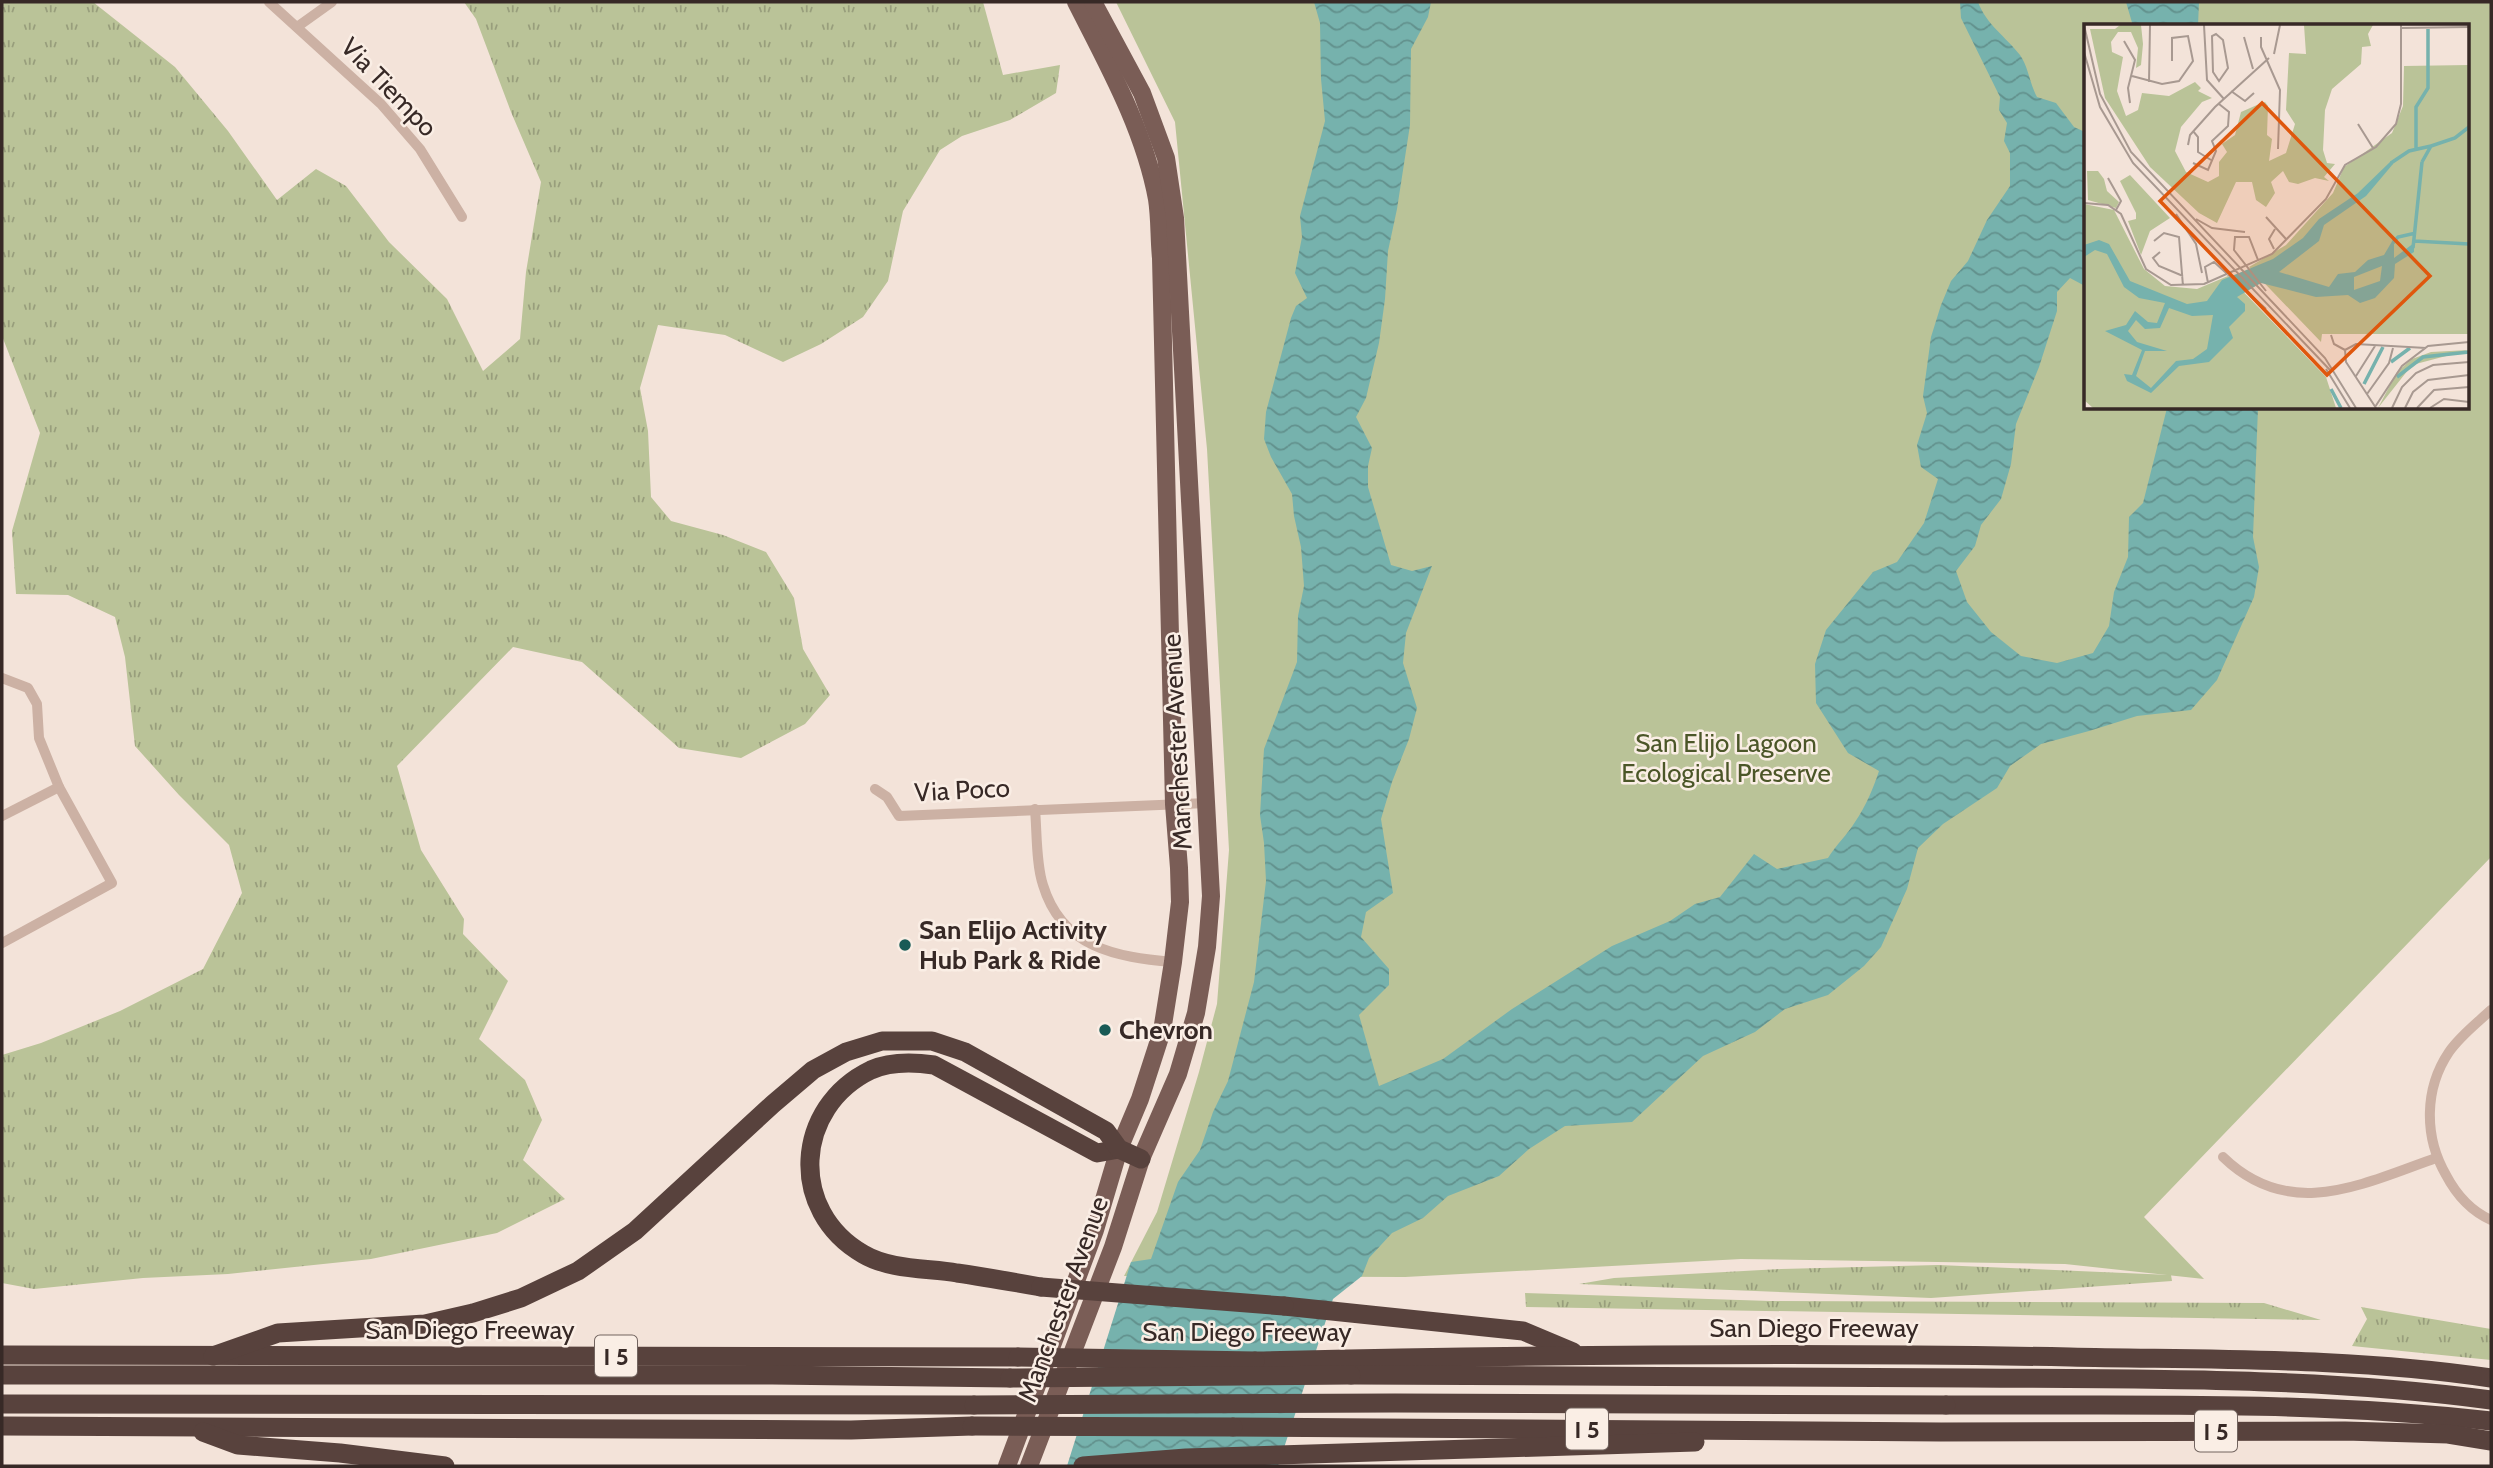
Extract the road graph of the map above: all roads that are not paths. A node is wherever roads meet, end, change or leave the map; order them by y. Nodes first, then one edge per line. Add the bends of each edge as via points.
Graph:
1 (269, 2) edge
2 (332, 2) edge
3 (1076, 2) edge
4 (1093, 2) edge
5 (297, 27) junction
6 (462, 217) dead end
7 (2, 678) edge
8 (59, 786) junction
9 (875, 789) dead end
10 (1207, 803) junction
11 (1174, 804) junction
12 (1035, 809) junction
13 (2, 816) edge
14 (2, 943) edge
15 (1173, 962) junction
16 (2491, 1010) edge
17 (1119, 1149) junction
18 (2223, 1157) dead end
19 (2436, 1158) junction
20 (1141, 1159) junction
21 (2491, 1220) edge
22 (2, 1355) edge
23 (1580, 1355) junction
24 (213, 1356) junction
25 (1353, 1367) junction
26 (2, 1375) edge
27 (2491, 1378) edge
28 (2491, 1400) edge
29 (2, 1405) edge
30 (2491, 1421) edge
31 (2, 1426) edge
32 (189, 1427) junction
33 (1941, 1432) junction
34 (2491, 1441) edge
35 (445, 1466) edge
36 (1007, 1466) edge
37 (1029, 1466) edge
38 (1083, 1466) edge

1 - 5 street, Via Tiempo
2 - 5 street
3 - 11 main road, Manchester Avenue via 1144,146 1157,201
4 - 10 main road, Manchester Avenue via 1142,93 1166,158 1175,218
5 - 6 street, Via Tiempo via 381,104 420,149
7 - 8 street via 28,688 37,704 39,738
8 - 13 street
8 - 14 street via 112,883
9 - 12 street, Via Poco via 887,797 899,816
10 - 11 street
10 - 20 main road, Manchester Avenue via 1211,896 1196,1013 1178,1074
11 - 12 street
11 - 15 main road, Manchester Avenue via 1180,902
12 - 15 street, Via Poco via 1042,884 1062,922 1098,948
15 - 17 main road, Manchester Avenue via 1162,1031
16 - 19 street via 2449,1052 2437,1076 2429,1107
17 - 20 highway
17 - 23 highway, bridge via 1097,1153 934,1065 905,1062 872,1069 841,1090 812,1137 809,1165 812,1194 826,1221 864,1255 892,1264 1041,1287 1523,1331
17 - 24 highway via 1106,1131 965,1052 932,1041 883,1041 846,1052 813,1070 635,1231 578,1270 522,1298 425,1324 278,1333
17 - 36 main road, Manchester Avenue via 1095,1230
18 - 19 street via 2236,1170 2274,1189 2306,1195 2347,1189
19 - 21 street via 2455,1193
20 - 37 main road, Manchester Avenue via 1113,1247
22 - 24 highway, San Diego Freeway / I 5
23 - 25 highway, San Diego Freeway / I 5
23 - 27 highway, San Diego Freeway / I 5 via 1944,1354 2349,1362
24 - 25 highway, San Diego Freeway / I 5, bridge via 1018,1357
25 - 26 highway, bridge via 1010,1378
25 - 28 highway via 2288,1383
29 - 30 highway, bridge via 2241,1406 2422,1413
31 - 32 highway, I 5
32 - 33 highway, I 5, bridge
32 - 35 highway via 238,1445
33 - 34 highway, I 5 via 2345,1431 2448,1434
33 - 38 highway via 1186,1458

